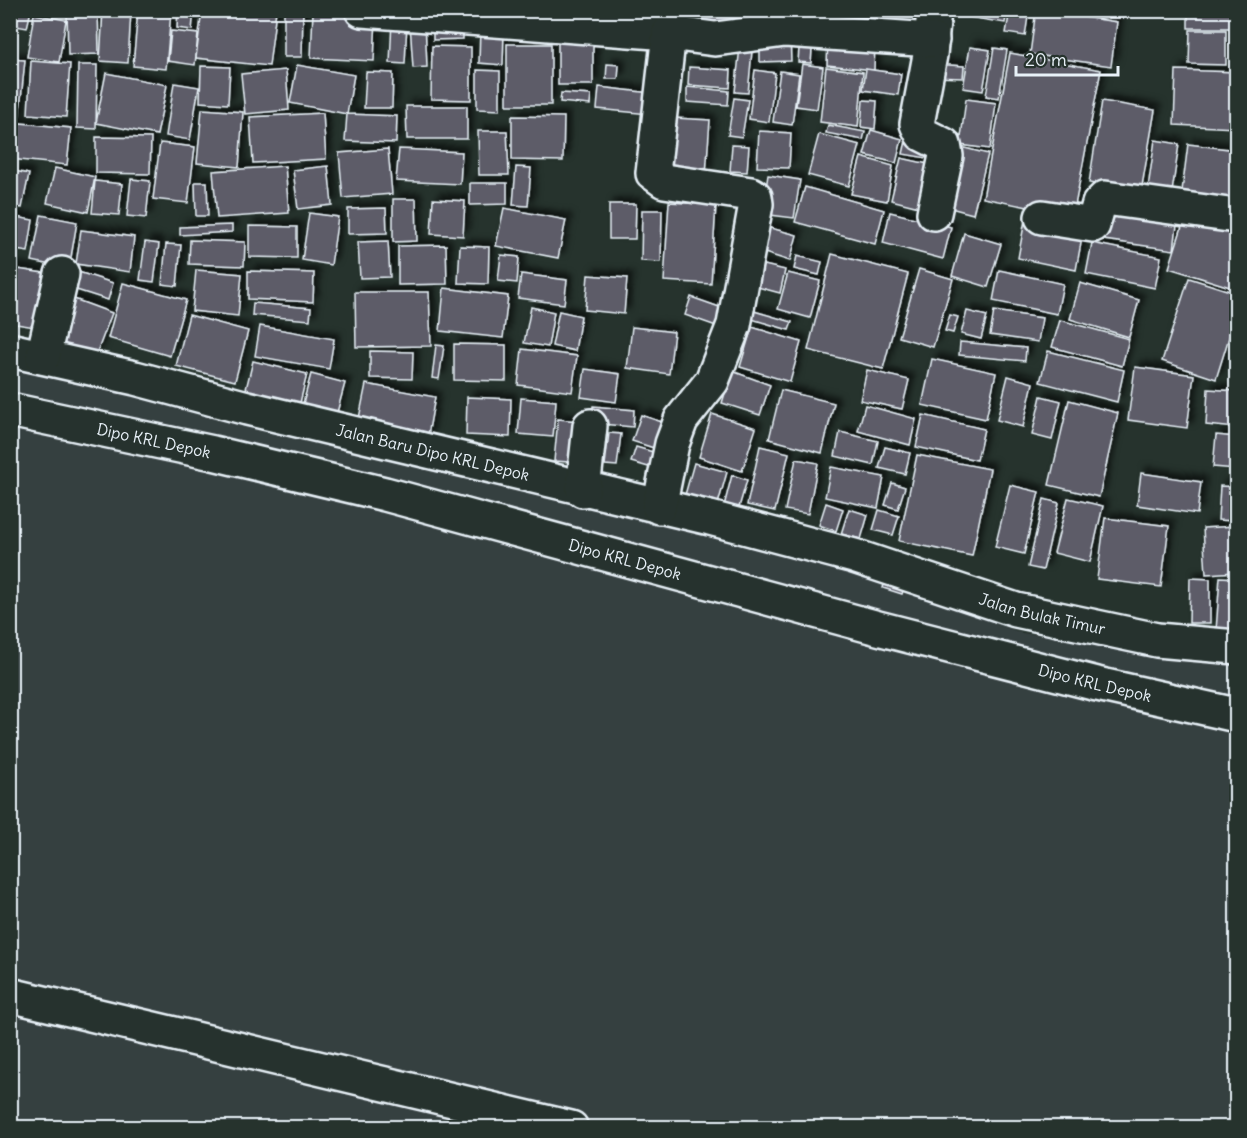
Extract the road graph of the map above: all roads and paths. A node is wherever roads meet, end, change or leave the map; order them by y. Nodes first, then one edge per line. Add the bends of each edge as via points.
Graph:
1 (362, 10) edge
2 (602, 20) edge
3 (670, 22) edge
4 (933, 26) edge
5 (934, 213) dead end
6 (1236, 216) edge
7 (1042, 217) dead end
8 (62, 274) dead end
9 (10, 350) edge
10 (42, 357) junction
11 (10, 410) edge
12 (590, 426) dead end
13 (583, 490) junction
14 (659, 507) junction
15 (854, 556) joint
16 (1236, 647) edge
17 (1236, 715) edge
18 (10, 995) edge
19 (571, 1128) edge

1 - 2 street
2 - 3 street
3 - 4 street via 715,39 785,30
3 - 14 street via 652,173 664,181 751,194 756,204 734,325 712,381 681,420
4 - 5 street via 917,123 922,134 944,145 946,156
6 - 7 street via 1105,198 1099,204 1093,225
8 - 10 street
9 - 10 street, Jalan Baru Dipo KRL Depok
10 - 13 street, Jalan Baru Dipo KRL Depok
11 - 17 street, Dipo KRL Depok via 385,494 878,628
12 - 13 street
13 - 14 street, Jalan Baru Dipo KRL Depok
14 - 15 street, Jalan Baru Dipo KRL Depok
15 - 16 street, Jalan Bulak Timur via 1016,610 1157,640
18 - 19 street

